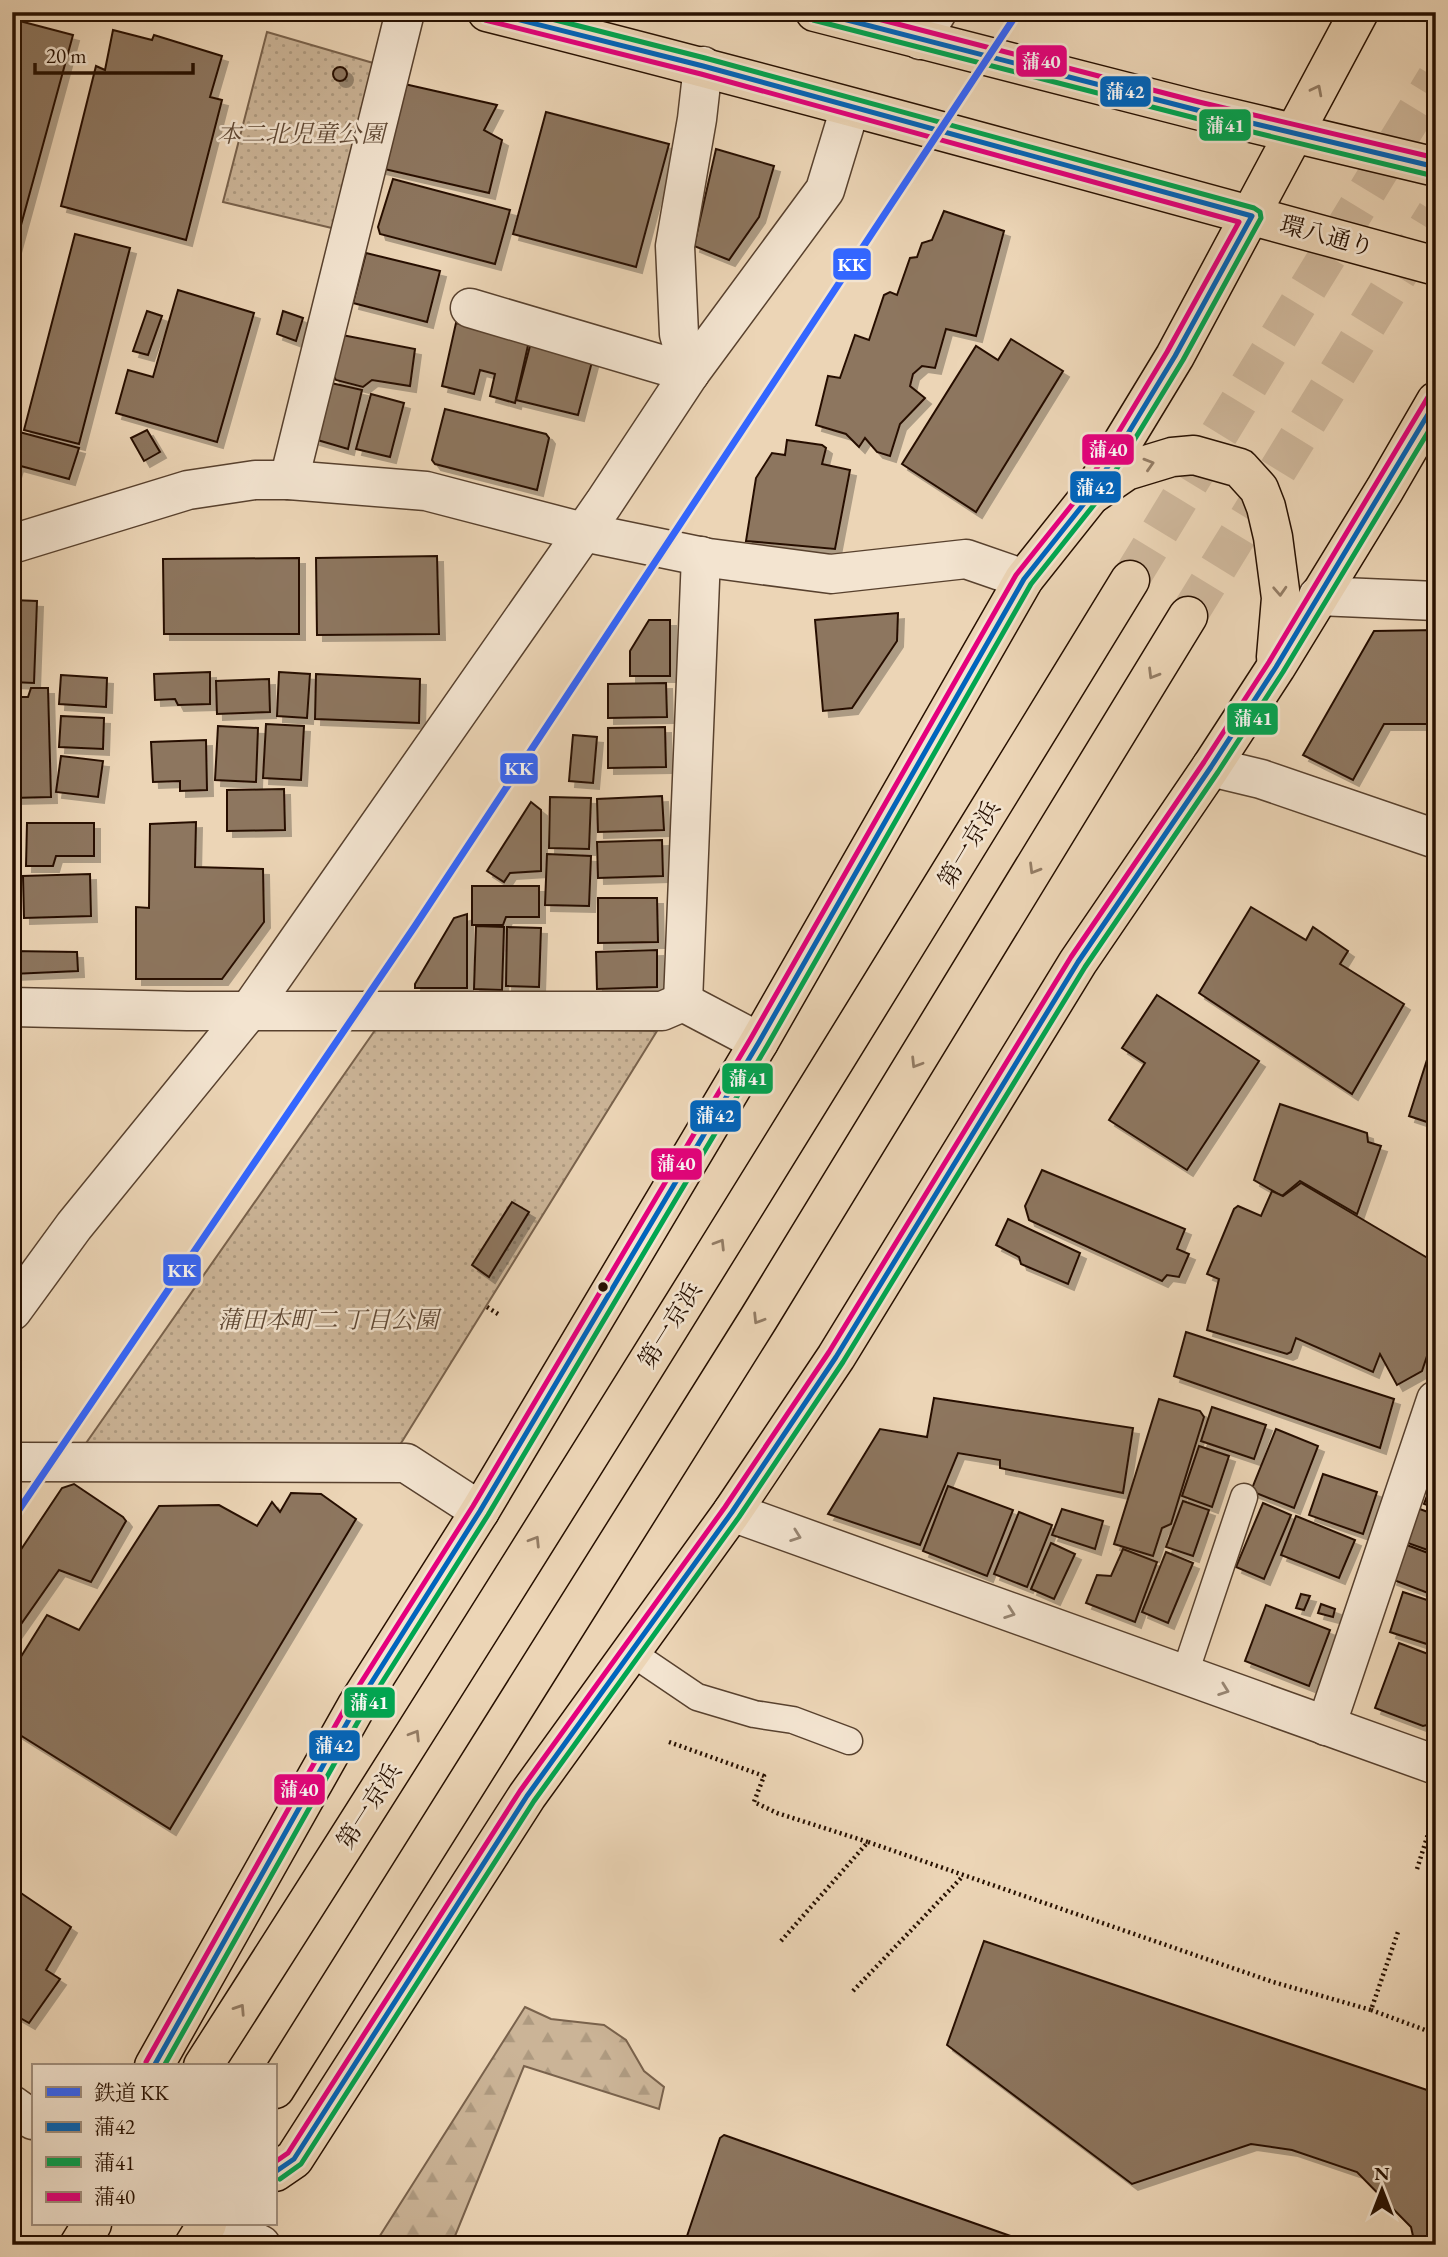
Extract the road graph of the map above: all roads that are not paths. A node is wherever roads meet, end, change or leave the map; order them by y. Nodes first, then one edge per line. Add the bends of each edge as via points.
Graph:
1 (405, 12) edge
2 (487, 12) edge
3 (815, 12) edge
4 (1359, 12) edge
5 (929, 26) edge
6 (703, 66) junction
7 (850, 108) junction
8 (1295, 134) junction
9 (1436, 167) edge
10 (1252, 216) junction
11 (1436, 266) edge
12 (470, 309) dead end
13 (690, 373) junction
14 (1436, 401) edge
15 (289, 480) junction
16 (1090, 496) junction
17 (583, 532) junction
18 (12, 544) edge
19 (701, 556) junction
20 (1024, 579) junction
21 (1130, 580) tunnel mouth
22 (1318, 596) junction
23 (1436, 601) edge
24 (1188, 616) tunnel mouth
25 (1276, 667) junction
26 (1211, 767) junction
27 (1436, 839) edge
28 (683, 1002) junction
29 (12, 1007) edge
30 (249, 1011) junction
31 (759, 1042) junction
32 (12, 1311) edge
33 (1436, 1400) edge
34 (12, 1462) edge
35 (1244, 1497) dead end
36 (480, 1511) junction
37 (732, 1512) junction
38 (632, 1653) junction
39 (1184, 1676) junction
40 (1326, 1726) junction
41 (849, 1741) dead end
42 (1436, 1765) edge
43 (155, 2064) edge
44 (204, 2064) edge
45 (276, 2087) edge
46 (12, 2105) edge
47 (32, 2118) edge
48 (276, 2171) edge
49 (91, 2226) edge
50 (206, 2226) edge
51 (224, 2226) edge
52 (79, 2245) edge
53 (194, 2245) edge
54 (261, 2245) edge

1 - 15 street
2 - 6 main road, 環八通り
3 - 5 main road
8 -> 4 main road
5 - 8 main road
6 - 7 main road, 環八通り
6 - 13 street via 675,246 679,334
7 - 10 main road, 環八通り
7 - 13 street via 825,190
8 - 9 main road
8 - 10 main road
10 - 11 main road, 環八通り
10 - 16 main road
12 - 13 street
13 - 17 street
14 - 22 main road
15 - 17 street via 426,491
15 - 18 street via 188,490
16 - 20 main road
16 -> 25 main road via 1126,471 1172,457 1194,455 1240,468 1259,489 1278,564 1281,598
17 - 19 street
17 - 30 street
19 - 20 street via 831,574 966,559
19 - 28 street
20 - 31 main road
44 -> 21 main road, 第一京浜 via 418,1730
22 - 23 street
22 - 25 main road
24 -> 45 main road via 766,1307
25 - 26 main road
26 - 27 street via 1261,779
26 - 37 main road via 1078,962 836,1357
28 - 30 street via 662,1011
28 - 31 street
29 - 30 street
30 - 32 street via 74,1226
31 - 36 main road
33 - 40 street
34 - 36 street via 406,1463
35 - 39 lane
36 - 43 main road via 356,1707
37 - 38 main road
37 -> 39 street
38 - 41 lane via 697,1697 793,1720
38 - 48 main road via 527,1796 294,2158
39 -> 40 street
40 - 42 street
46 - 47 street
49 - 52 main road
50 - 53 main road
51 - 54 street

